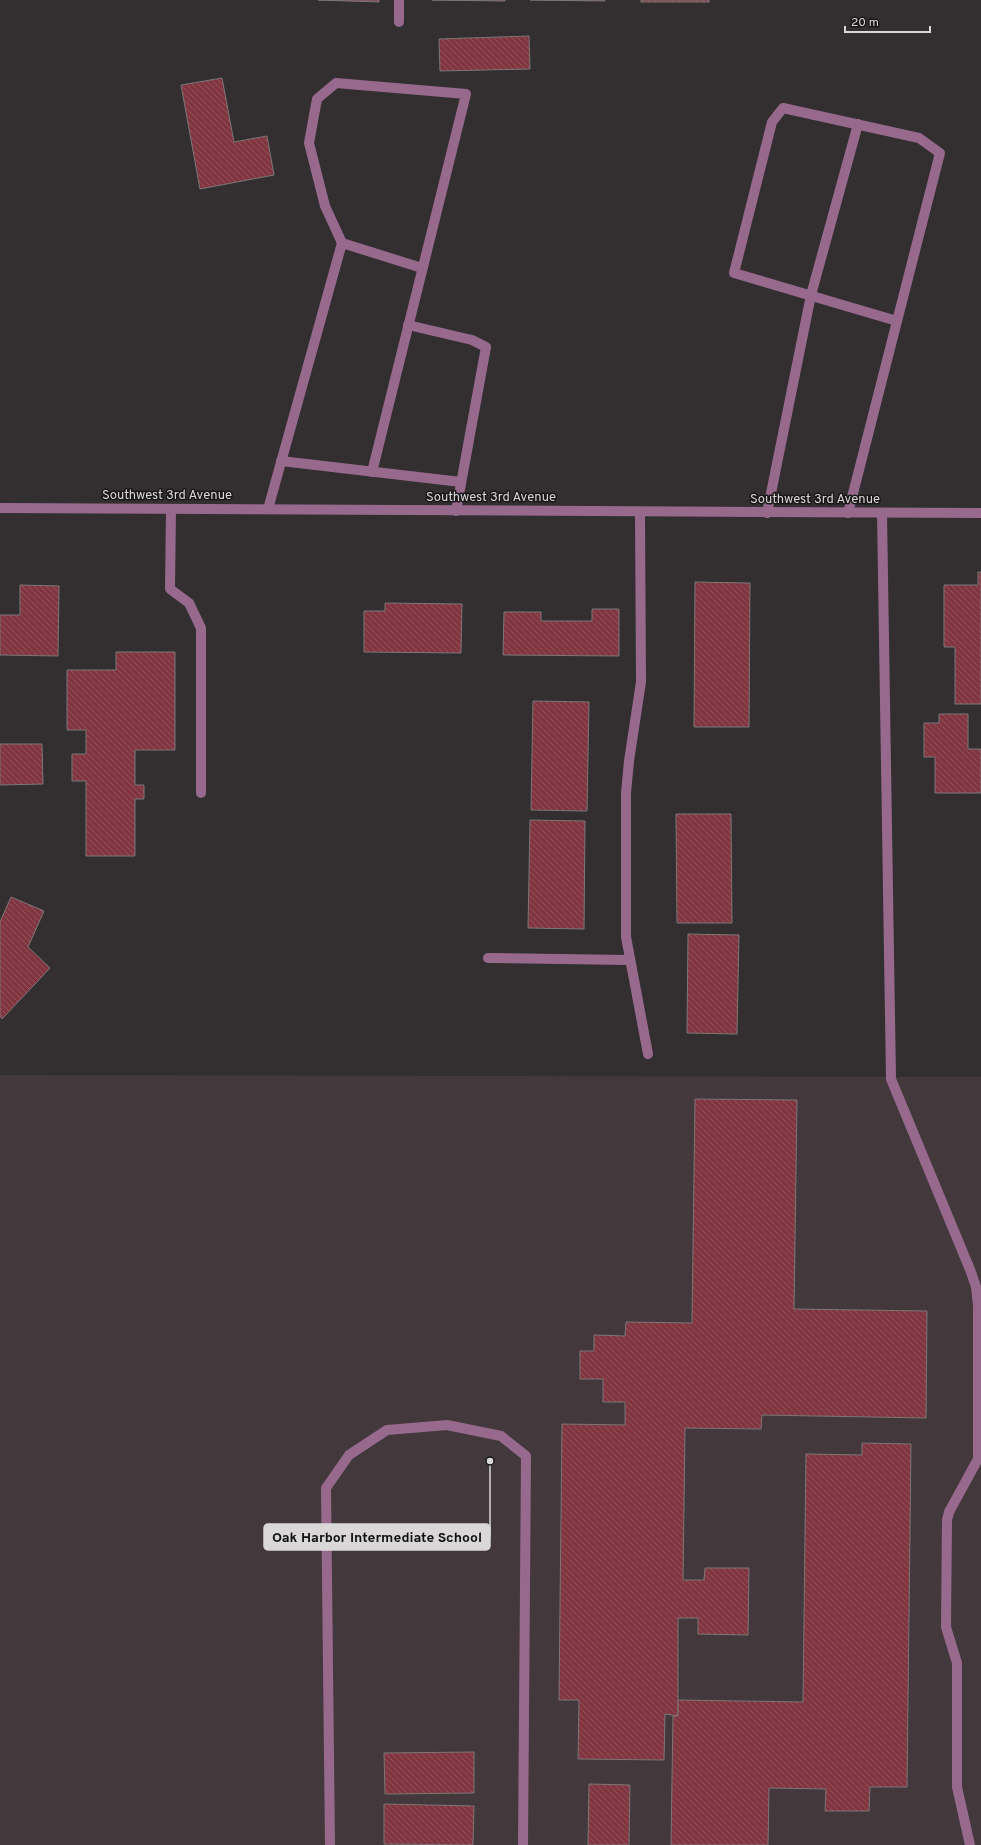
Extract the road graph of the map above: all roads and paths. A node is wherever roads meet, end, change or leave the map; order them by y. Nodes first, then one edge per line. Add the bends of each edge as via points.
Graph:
1 (399, 0) edge
2 (399, 22) dead end
3 (858, 124) junction
4 (342, 243) junction
5 (422, 268) junction
6 (811, 295) junction
7 (897, 321) junction
8 (408, 325) junction
9 (281, 461) junction
10 (372, 472) junction
11 (461, 482) junction
12 (0, 508) edge
13 (171, 509) junction
14 (268, 509) junction
15 (456, 511) junction
16 (640, 512) junction
17 (767, 513) junction
18 (848, 513) junction
19 (882, 513) junction
20 (981, 513) edge
21 (201, 793) dead end
22 (488, 958) dead end
23 (630, 960) junction
24 (648, 1054) dead end
25 (330, 1845) edge
26 (523, 1845) edge
27 (970, 1845) edge

1 - 2 street
3 - 6 street
3 - 6 street via 783,108 772,122 734,273
3 - 7 street via 919,138 940,153
4 - 5 street
4 - 5 street via 325,206 309,143 317,99 336,83 466,94
4 - 9 street
5 - 8 street
6 - 7 street
6 - 17 street
7 - 18 street
8 - 10 street
8 - 11 street via 472,340 486,347
9 - 10 street
9 - 14 street
10 - 11 street
11 - 15 street
12 - 13 street, Southwest 3rd Avenue
13 - 14 street, Southwest 3rd Avenue
13 - 21 street via 170,589 189,603 201,628
14 - 15 street, Southwest 3rd Avenue
15 - 16 street, Southwest 3rd Avenue
16 - 17 street, Southwest 3rd Avenue
16 - 23 street via 641,682 626,793 626,936
17 - 18 street, Southwest 3rd Avenue
18 - 19 street, Southwest 3rd Avenue
19 - 20 street, Southwest 3rd Avenue
19 - 27 street via 891,1079 971,1272 978,1305 978,1459 947,1520 946,1627 957,1663 957,1787
22 - 23 street
23 - 24 street
25 - 26 street via 326,1488 349,1455 387,1430 447,1425 501,1436 526,1456

